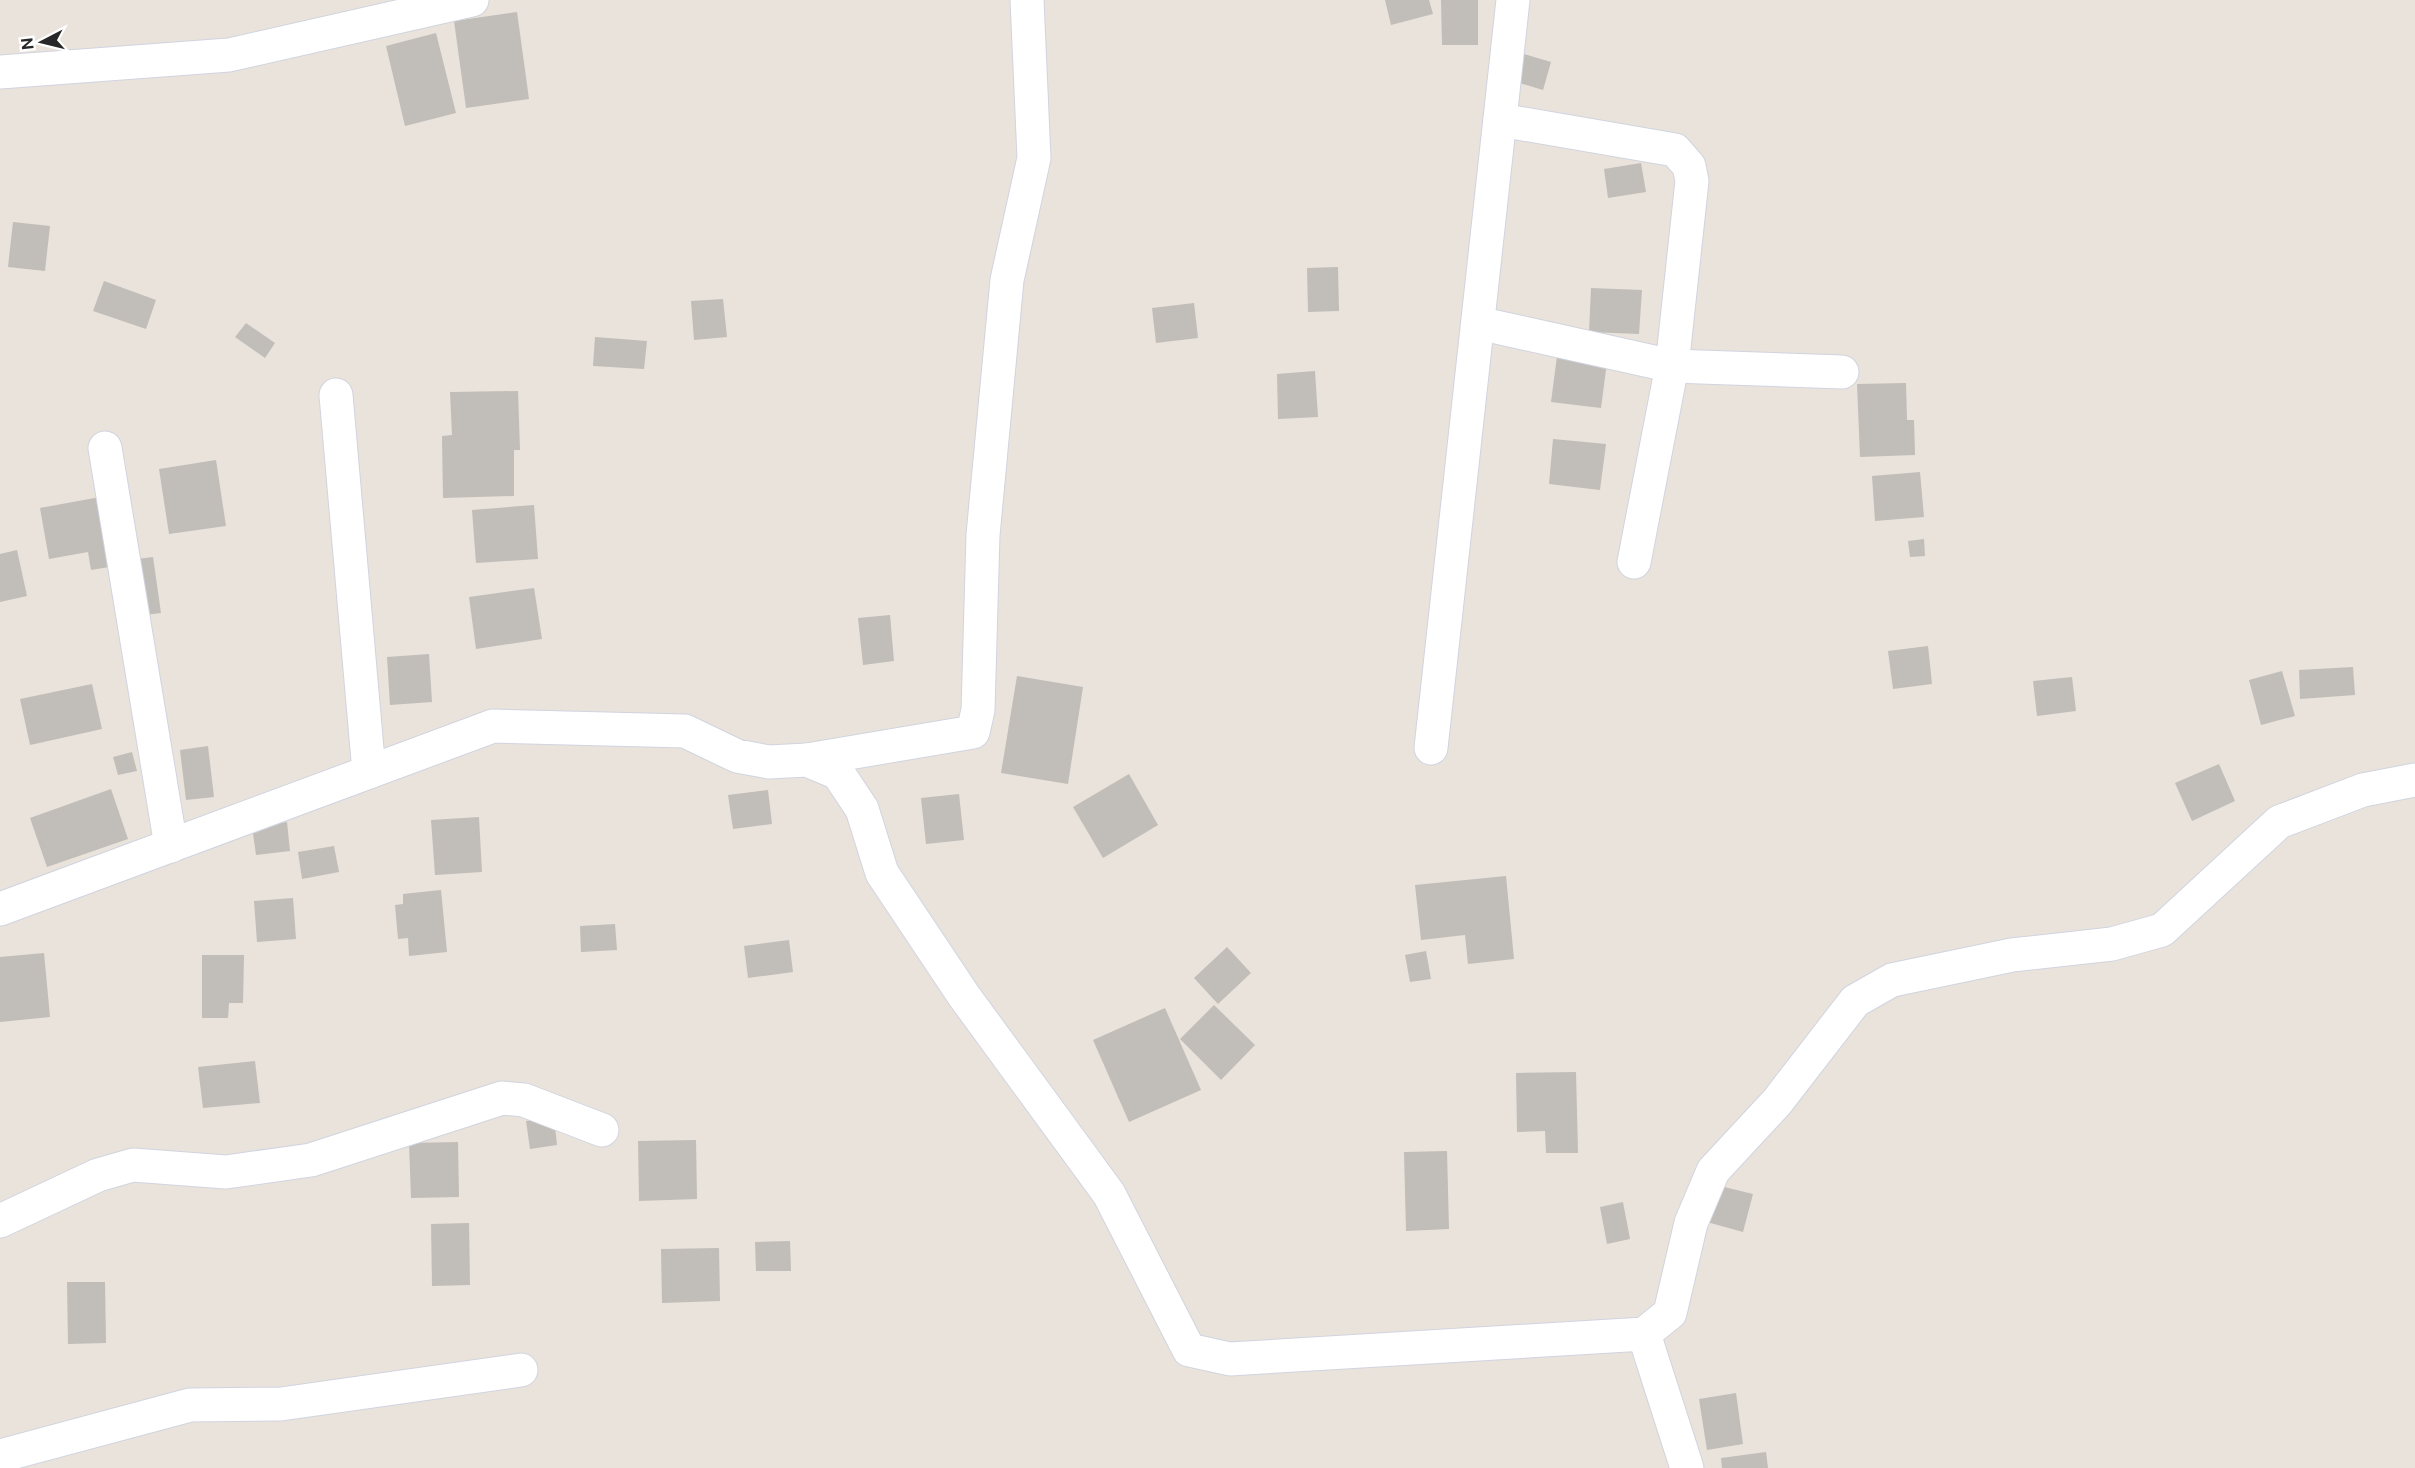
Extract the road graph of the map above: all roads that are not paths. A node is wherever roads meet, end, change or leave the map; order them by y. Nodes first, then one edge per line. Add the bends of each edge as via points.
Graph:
1 (472, 0) edge
2 (1027, 0) edge
3 (1513, 0) edge
4 (0, 72) edge
5 (1500, 120) junction
6 (1478, 323) junction
7 (1672, 366) junction
8 (1842, 372) dead end
9 (336, 395) dead end
10 (105, 448) dead end
11 (1634, 562) dead end
12 (1431, 748) dead end
13 (807, 760) junction
14 (369, 772) junction
15 (2415, 780) edge
16 (171, 846) junction
17 (0, 909) edge
18 (602, 1130) dead end
19 (0, 1221) edge
20 (1644, 1334) junction
21 (521, 1370) dead end
22 (0, 1456) edge
23 (1687, 1468) edge

1 - 4 street via 229,55
2 - 13 street via 1034,158 1007,280 983,535 978,710 973,732
3 - 5 street
5 - 6 street
5 - 7 street via 1675,150 1689,166 1692,181
6 - 7 street
6 - 12 street
7 - 8 street
7 - 11 street
9 - 14 street
10 - 16 street
13 - 14 street via 769,762 737,756 685,731 493,726
13 - 20 street via 838,773 862,809 882,873 964,996 1109,1194 1189,1350 1230,1359
14 - 16 street
15 - 20 street via 2363,790 2279,822 2162,930 2112,944 2013,955 1892,980 1855,1001 1777,1102 1713,1171 1690,1223 1670,1313
16 - 17 street
18 - 19 street via 524,1100 502,1098 311,1160 226,1172 133,1165 98,1175
20 - 23 street
21 - 22 street via 281,1404 190,1405

